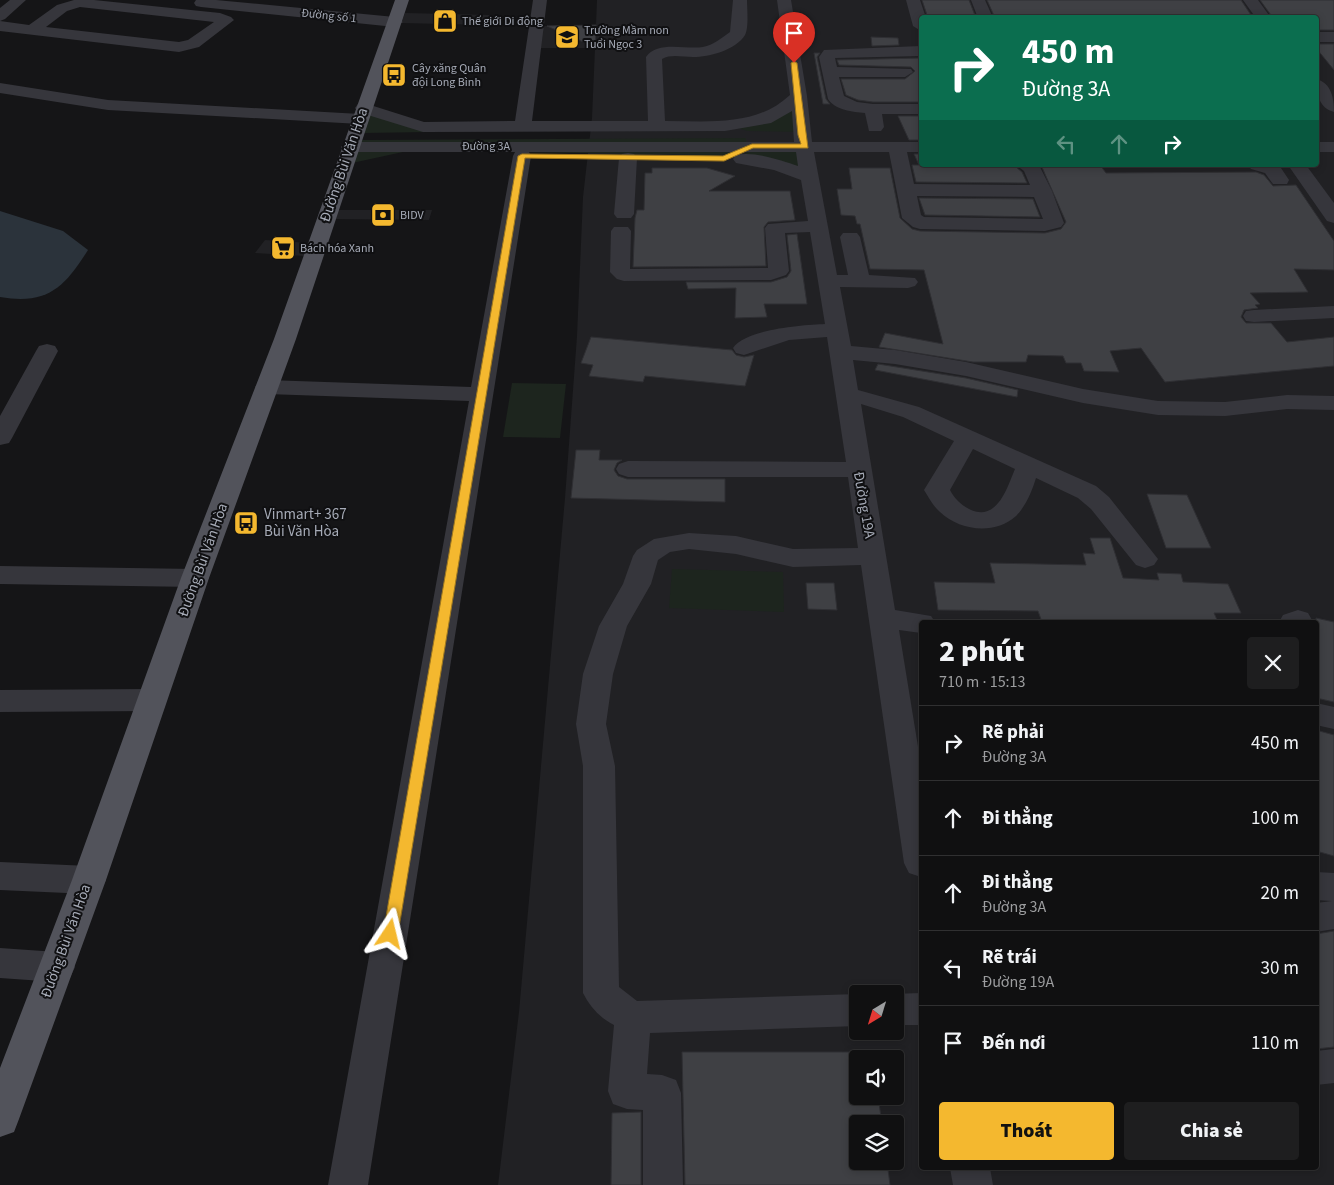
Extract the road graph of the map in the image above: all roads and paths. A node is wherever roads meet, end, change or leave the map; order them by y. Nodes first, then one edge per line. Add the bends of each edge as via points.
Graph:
1 (19, 0) edge
2 (175, 0) edge
3 (258, 0) edge
4 (540, 0) edge
5 (740, 0) edge
6 (784, 0) edge
7 (914, 0) edge
8 (978, 0) edge
9 (1250, 0) edge
10 (330, 9) junction
11 (398, 12) edge
12 (985, 15) edge
13 (1262, 15) edge
14 (0, 16) edge
15 (0, 26) edge
16 (32, 30) junction
17 (918, 32) edge
18 (1319, 37) edge
19 (1334, 37) edge
20 (919, 50) edge
21 (830, 72) junction
22 (905, 72) dead end
23 (0, 88) edge
24 (1319, 88) edge
25 (834, 89) junction
26 (852, 89) dead end
27 (799, 96) junction
28 (1329, 103) edge
29 (873, 109) junction
30 (919, 109) edge
31 (657, 126) junction
32 (725, 126) junction
33 (422, 127) junction
34 (522, 127) junction
35 (354, 136) junction
36 (877, 136) junction
37 (919, 136) edge
38 (751, 140) junction
39 (444, 141) junction
40 (804, 141) junction
41 (919, 148) edge
42 (406, 154) junction
43 (899, 155) junction
44 (522, 156) junction
45 (628, 158) junction
46 (724, 159) junction
47 (919, 162) edge
48 (1030, 167) edge
49 (1264, 167) edge
50 (1298, 167) edge
51 (811, 177) junction
52 (1280, 180) dead end
53 (906, 190) junction
54 (1043, 191) junction
55 (1334, 217) edge
56 (819, 226) junction
57 (850, 237) dead end
58 (829, 281) junction
59 (860, 281) junction
60 (908, 282) dead end
61 (1334, 312) edge
62 (1254, 316) dead end
63 (839, 341) junction
64 (744, 348) dead end
65 (47, 351) dead end
66 (267, 387) junction
67 (482, 394) junction
68 (847, 394) junction
69 (1334, 403) edge
70 (968, 437) junction
71 (0, 438) edge
72 (1029, 465) junction
73 (628, 469) dead end
74 (858, 470) junction
75 (873, 556) junction
76 (1145, 559) dead end
77 (0, 575) edge
78 (196, 578) junction
79 (882, 618) junction
80 (919, 623) edge
81 (152, 700) junction
82 (0, 701) edge
83 (1319, 715) edge
84 (1334, 718) edge
85 (916, 797) edge
86 (919, 837) edge
87 (0, 876) edge
88 (89, 880) junction
89 (1319, 886) edge
90 (1334, 887) edge
91 (1334, 915) edge
92 (1319, 918) edge
93 (0, 963) edge
94 (57, 967) junction
95 (919, 1008) edge
96 (904, 1009) edge
97 (849, 1010) edge
98 (632, 1017) junction
99 (1334, 1066) edge
100 (1319, 1068) edge
101 (0, 1119) edge
102 (970, 1170) edge
103 (348, 1185) edge
104 (663, 1185) edge
105 (973, 1185) edge

1 - 14 street
2 - 10 street, Đường số 1
3 - 10 street, Đường số 1
4 - 34 street
5 - 31 street via 738,33 728,43 701,52 668,52 654,57
6 - 27 street, Đường 19A
7 - 17 street
8 - 12 street
9 - 13 street
10 - 11 street, Đường số 1
11 - 35 main road, Đường Bùi Văn Hòa
15 - 16 street
16 - 16 street via 179,47 193,44 226,20 80,3 62,8
18 - 19 street
20 - 21 street via 837,51 827,56
21 - 22 street
21 - 25 street
23 - 35 street
24 - 28 street
25 - 26 street
25 - 29 street via 836,99 842,103
27 - 32 street, Đường 3A via 773,117 756,123
27 - 40 street, Đường 19A
29 - 30 street
29 - 36 street
31 - 32 street, Đường 3A
31 - 34 street, Đường 3A
32 - 38 street
33 - 34 street, Đường 3A
33 - 35 street, Đường 3A
33 - 39 street
35 - 39 street, Đường 3A
35 - 42 street, Đường 3A
35 - 66 main road, Đường Bùi Văn Hòa
36 - 37 street, Đường 3A
36 - 40 street, Đường 3A
38 - 39 street, Đường 3A
38 - 40 street, Đường 3A
38 - 46 street
39 - 42 street
40 - 43 street, Đường 3A
40 - 51 street, Đường 19A
41 - 43 street, Đường 3A
42 - 44 street, Đường 3A
43 - 47 street
43 - 53 street
44 - 45 street, Đường 3A
44 - 67 street
45 - 46 street, Đường 3A
45 - 56 street via 620,272 624,275 762,274 779,271 775,228
46 - 51 street, Đường 3A via 749,159
48 - 54 street
49 - 52 street via 1272,169
50 - 55 street
51 - 56 street, Đường 19A
53 - 54 street
53 - 54 street via 912,218 933,225 1050,224 1054,220
56 - 58 street, Đường 19A
57 - 59 street
58 - 59 street
58 - 63 street, Đường 19A
59 - 60 street
61 - 62 street
63 - 64 street via 796,332 762,339
63 - 68 street, Đường 19A
63 - 69 street via 895,357 1158,408 1225,409 1287,402
65 - 71 street
66 - 67 street
66 - 78 main road, Đường Bùi Văn Hòa
67 - 103 street
68 - 70 street via 889,404
68 - 74 street, Đường 19A
70 - 72 street
70 - 72 street via 937,490 952,511 972,520 987,520 1001,515 1011,504
72 - 76 street via 1086,492 1100,503
73 - 74 street
74 - 75 street, Đường 19A
75 - 79 street, Đường 19A
75 - 98 street via 793,558 736,545 689,540 663,545 646,556 637,584 613,626 598,674 591,724 599,766 601,993
77 - 78 street
78 - 81 main road, Đường Bùi Văn Hòa
79 - 80 street
79 - 85 street, Đường 19A
81 - 82 street
81 - 88 main road, Đường Bùi Văn Hòa
83 - 84 street
85 - 86 street, Đường 19A
87 - 88 street
88 - 94 main road, Đường Bùi Văn Hòa
89 - 90 street
91 - 92 street
93 - 94 street
94 - 101 main road, Đường Bùi Văn Hòa
95 - 96 street
97 - 98 street
98 - 104 street via 627,1092 662,1093
99 - 100 street
102 - 105 street

